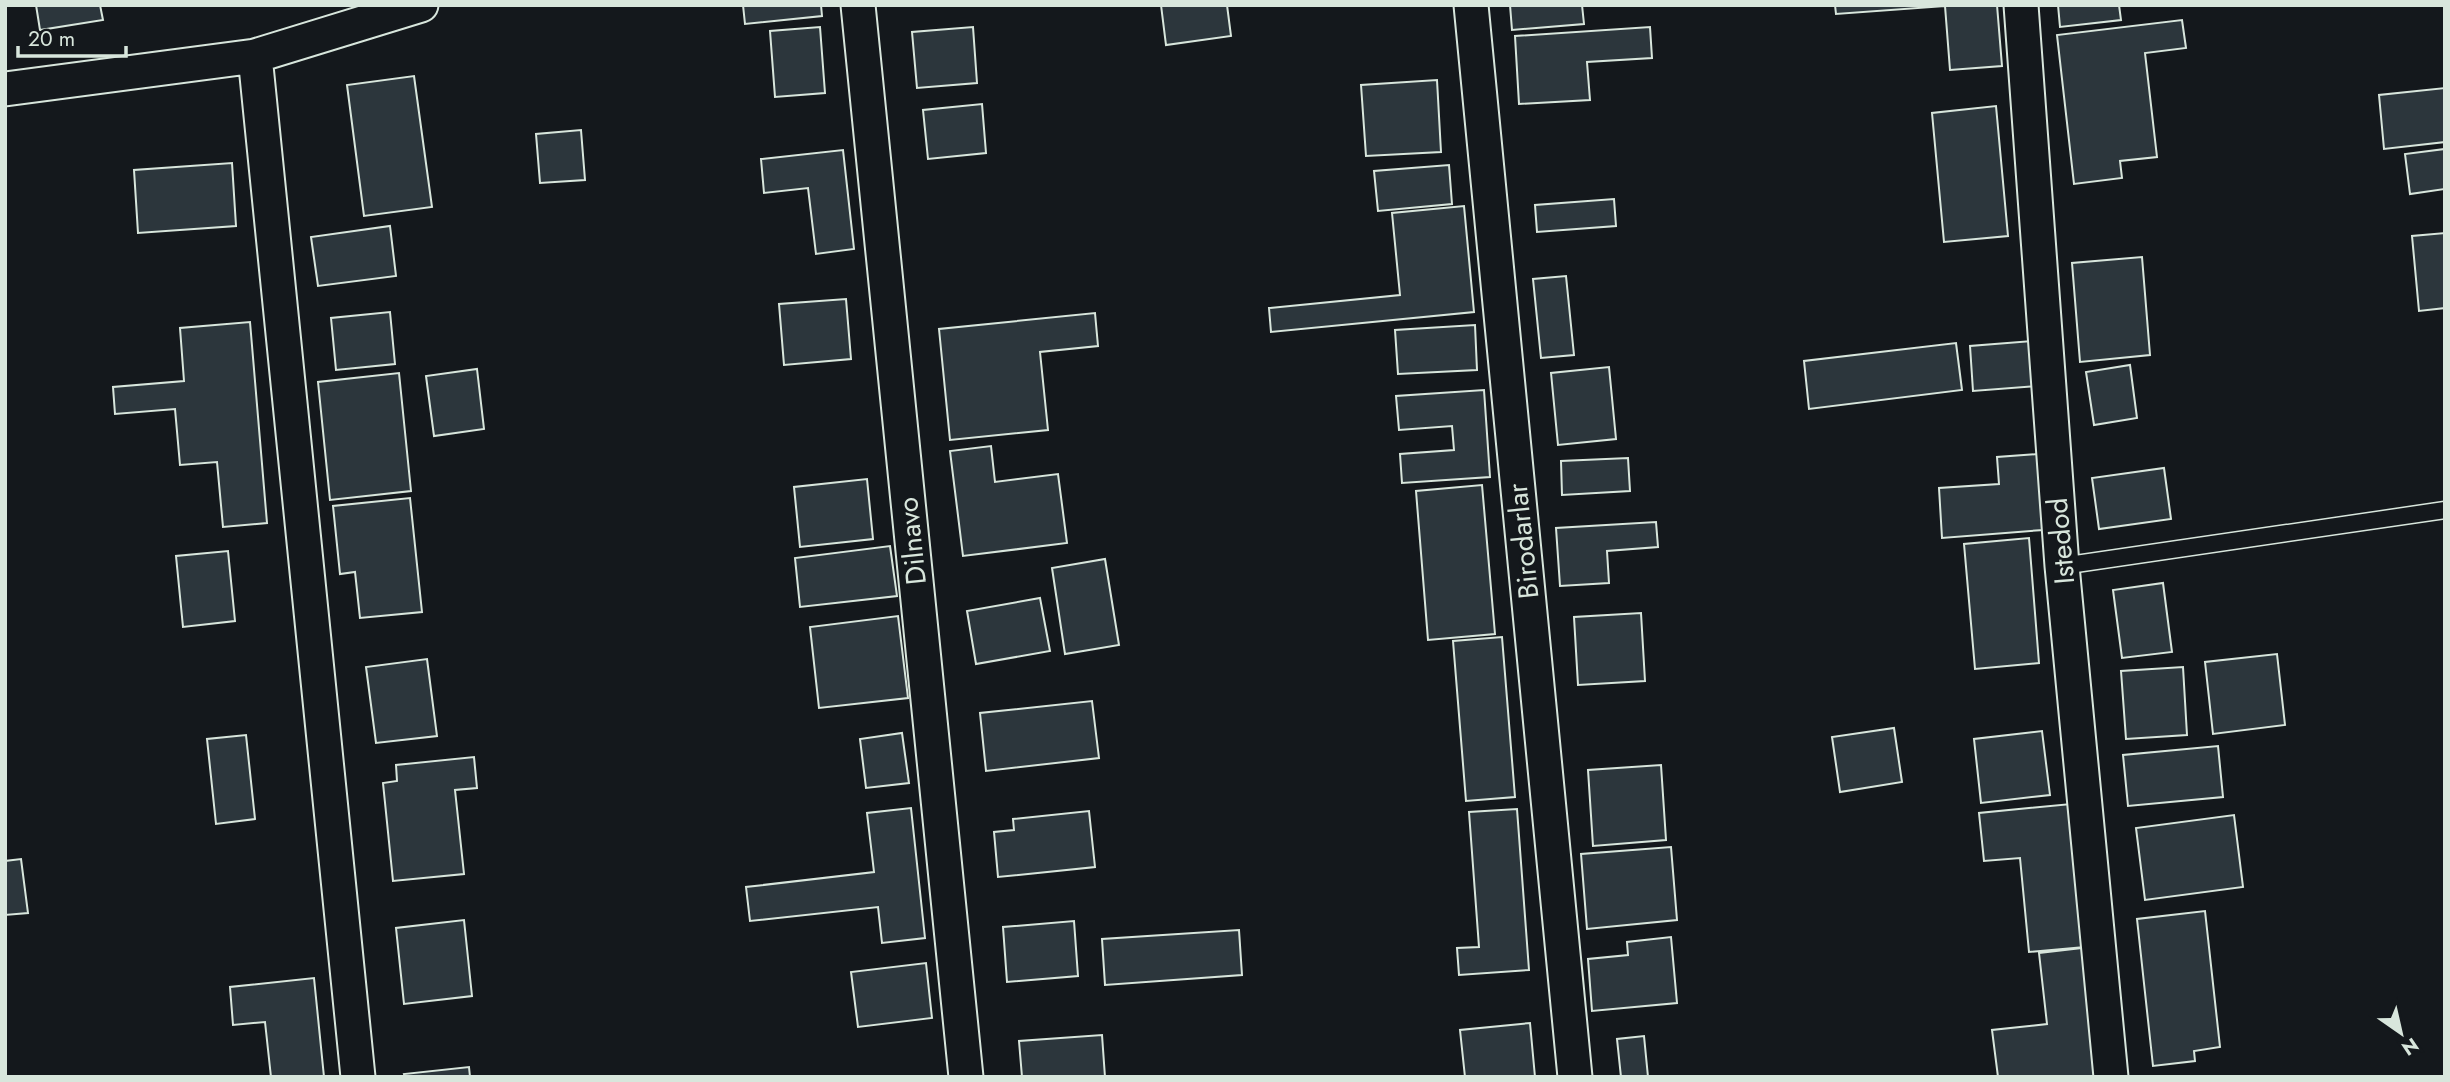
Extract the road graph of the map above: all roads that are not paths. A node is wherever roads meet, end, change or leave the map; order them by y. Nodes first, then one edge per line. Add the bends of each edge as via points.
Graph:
1 (421, 5) edge
2 (858, 5) edge
3 (1471, 5) edge
4 (2021, 5) edge
5 (255, 56) junction
6 (5, 89) edge
7 (2445, 510) edge
8 (2062, 566) junction
9 (358, 1077) edge
10 (966, 1077) edge
11 (1575, 1077) edge
12 (2111, 1077) edge

1 - 5 street
2 - 10 street, Dilnavo
3 - 11 street, Birodarlar
4 - 8 street, Istedod
5 - 6 street
5 - 9 street
7 - 8 lane
8 - 12 street, Istedod

